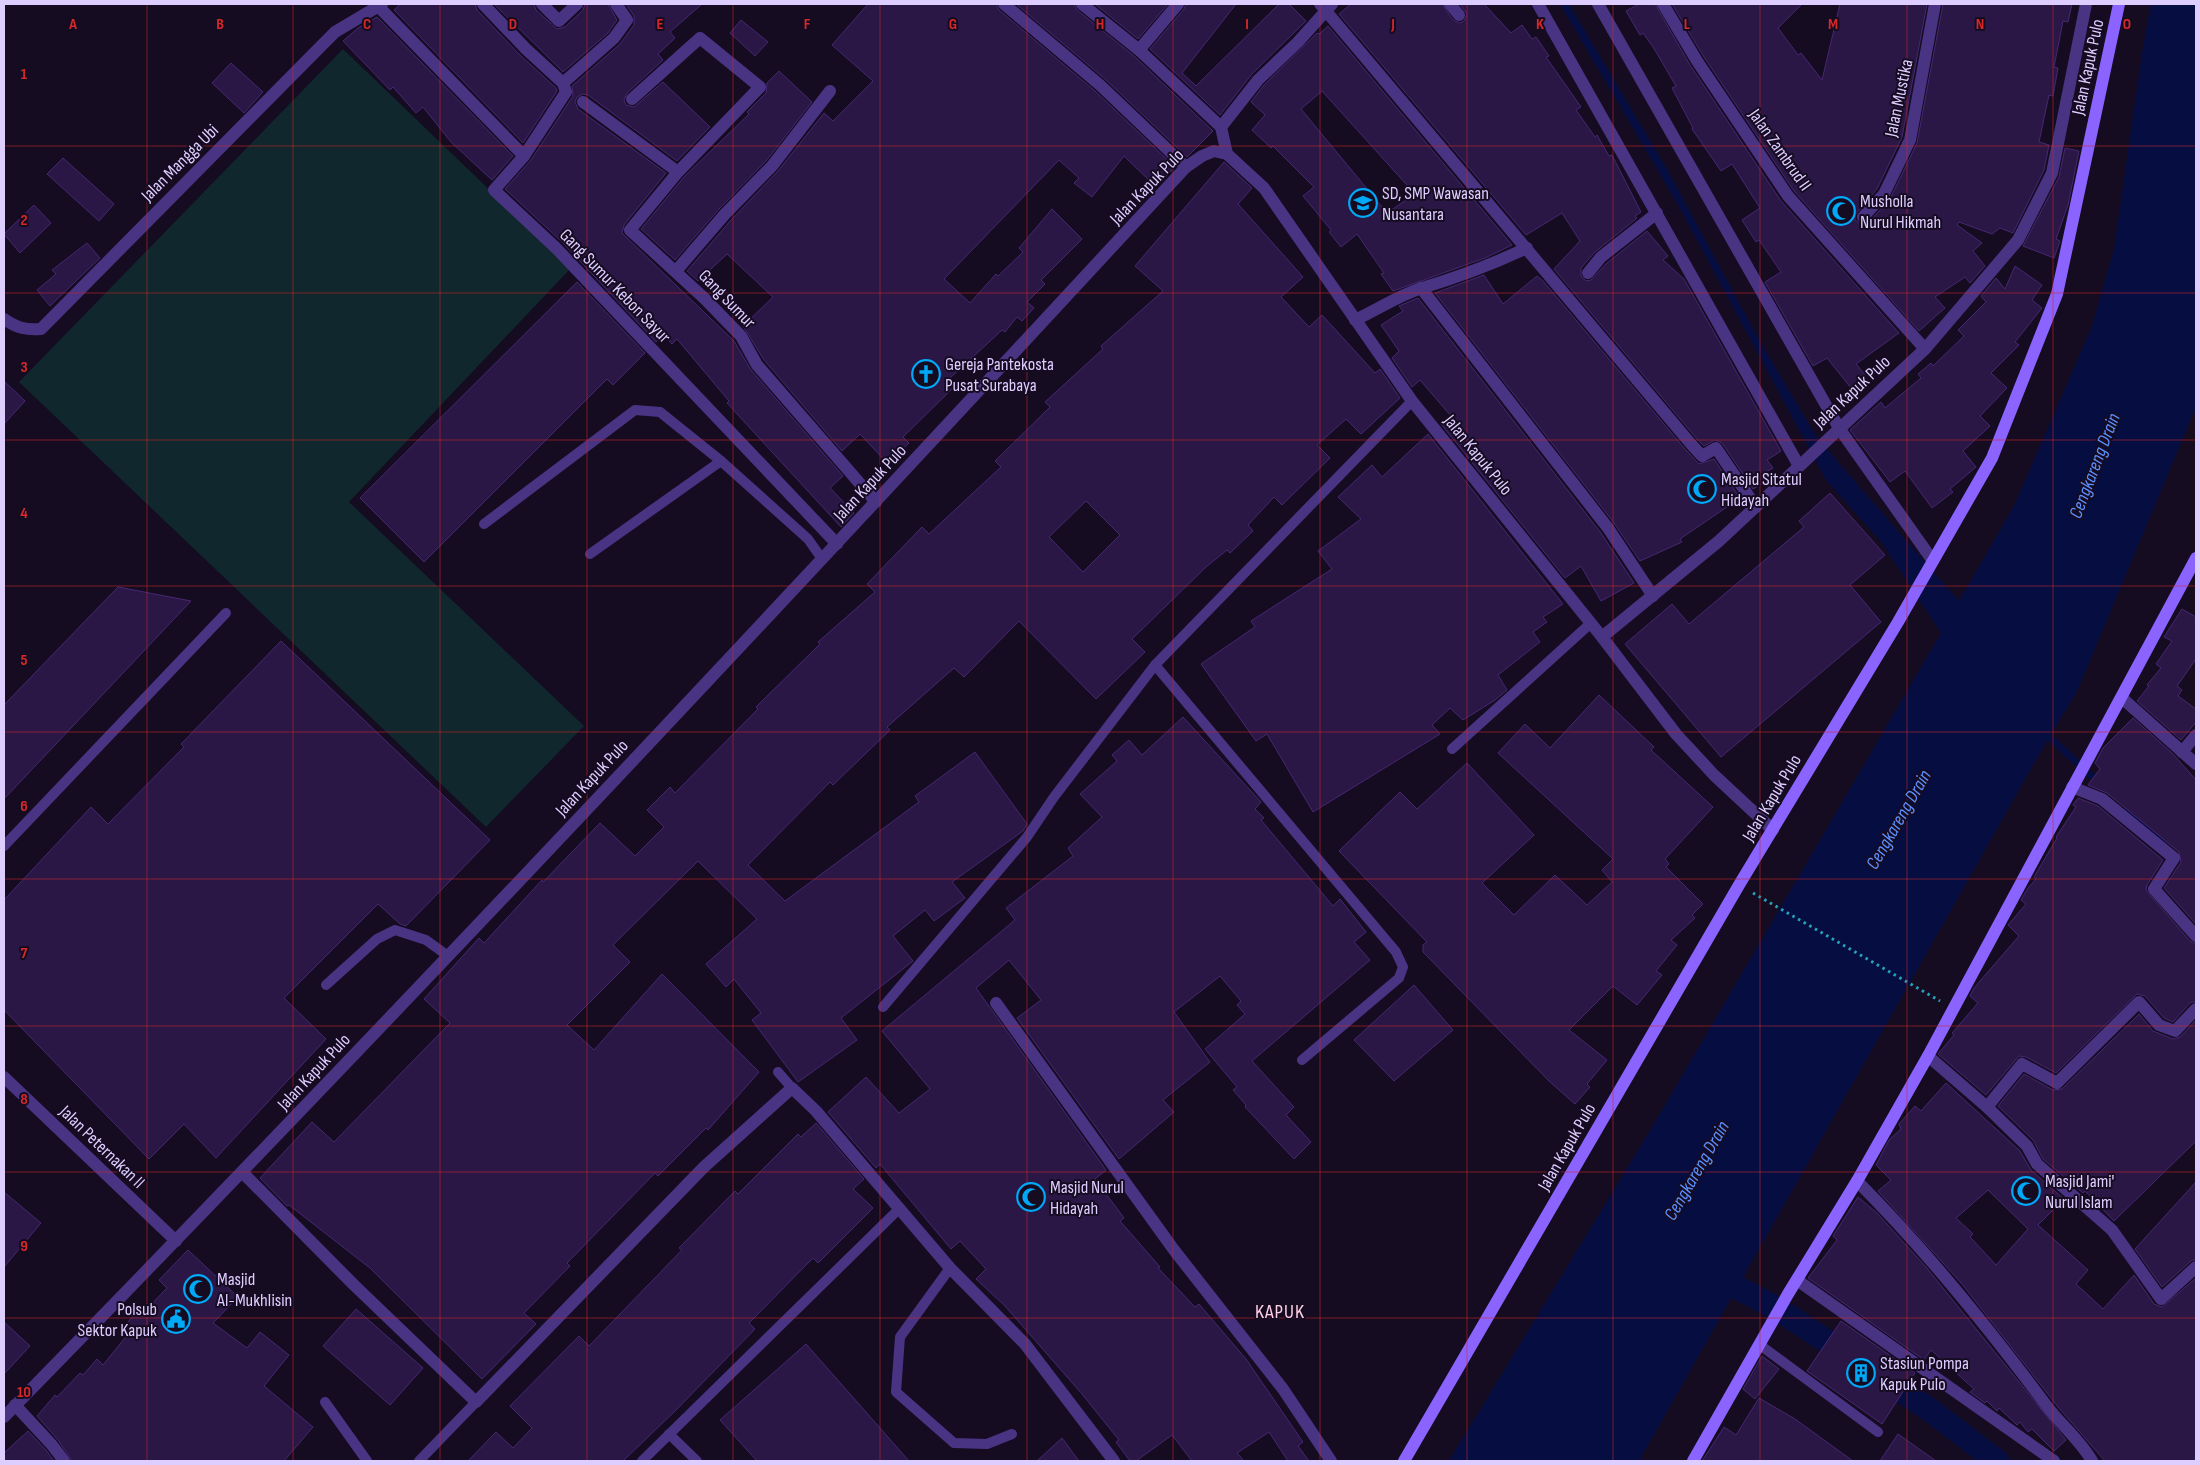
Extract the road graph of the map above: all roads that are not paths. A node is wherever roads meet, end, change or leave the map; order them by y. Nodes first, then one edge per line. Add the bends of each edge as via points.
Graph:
1 (483, 4) edge
2 (542, 4) edge
3 (577, 4) edge
4 (616, 4) edge
5 (1004, 4) edge
6 (1082, 4) edge
7 (1178, 4) edge
8 (1450, 4) edge
9 (1538, 4) edge
10 (1598, 4) edge
11 (1663, 4) edge
12 (1935, 4) edge
13 (2086, 4) edge
14 (2119, 4) edge
15 (379, 5) edge
16 (1326, 6) edge
17 (1459, 15) dead end
18 (1139, 50) junction
19 (563, 83) junction
20 (830, 92) dead end
21 (632, 99) dead end
22 (583, 102) dead end
23 (1221, 127) junction
24 (1227, 154) junction
25 (524, 156) junction
26 (1186, 168) junction
27 (678, 172) junction
28 (1656, 212) junction
29 (1863, 217) dead end
30 (1527, 248) junction
31 (676, 272) junction
32 (1588, 274) dead end
33 (1421, 288) junction
34 (4, 318) edge
35 (1356, 320) junction
36 (1924, 349) junction
37 (1412, 401) junction
38 (1839, 428) junction
39 (721, 461) junction
40 (1804, 461) junction
41 (876, 502) junction
42 (1756, 507) junction
43 (484, 524) dead end
44 (837, 544) junction
45 (590, 554) dead end
46 (2196, 558) edge
47 (822, 559) junction
48 (1932, 563) junction
49 (1653, 596) junction
50 (226, 613) dead end
51 (1592, 623) junction
52 (1602, 637) junction
53 (1155, 664) junction
54 (2122, 698) junction
55 (2196, 735) edge
56 (1452, 749) dead end
57 (2182, 752) junction
58 (2196, 764) edge
59 (2072, 787) junction
60 (1773, 830) junction
61 (4, 846) edge
62 (2196, 936) edge
63 (448, 956) junction
64 (326, 985) dead end
65 (996, 1003) dead end
66 (884, 1007) dead end
67 (2196, 1009) edge
68 (1928, 1056) junction
69 (1302, 1060) dead end
70 (778, 1072) dead end
71 (4, 1077) edge
72 (792, 1088) junction
73 (1987, 1107) junction
74 (243, 1173) junction
75 (1857, 1181) junction
76 (900, 1208) junction
77 (176, 1242) junction
78 (950, 1268) junction
79 (2196, 1268) edge
80 (1796, 1280) junction
81 (1762, 1340) junction
82 (325, 1402) dead end
83 (476, 1402) junction
84 (15, 1406) junction
85 (4, 1417) edge
86 (1878, 1432) dead end
87 (670, 1434) junction
88 (1012, 1434) dead end
89 (64, 1461) edge
90 (367, 1461) edge
91 (419, 1461) edge
92 (642, 1461) edge
93 (697, 1461) edge
94 (1114, 1461) edge
95 (1332, 1461) edge
96 (1404, 1461) edge
97 (1693, 1461) edge
98 (2054, 1461) edge
99 (2092, 1461) edge

1 - 19 street
2 - 3 street via 558,21
4 - 19 street via 627,20 614,38
5 - 26 street via 1100,85
6 - 18 street
7 - 18 street
8 - 17 street
9 - 28 street
10 - 38 street
11 - 36 street, Jalan Zambrud II via 1697,61 1788,196
12 - 29 street, Jalan Mustika via 1910,140 1884,194
13 - 36 street, Jalan Kapuk Pulo via 2052,173 2018,240
14 - 48 main road, Jalan Kapuk Pulo via 2058,294 1992,458
15 - 25 street
15 - 34 street, Jalan Mangga Ubi via 335,32 41,329 25,330
16 - 23 street via 1298,42 1258,80
16 - 30 street
18 - 23 street
19 - 25 street via 566,92
20 - 31 street via 772,166 725,214
21 - 27 street, Gang Sumur via 700,38 760,87
22 - 27 street
23 - 24 street
24 - 26 street, Jalan Kapuk Pulo via 1214,151
24 - 35 street, Jalan Kapuk Pulo via 1264,188
25 - 44 street, Gang Sumur Kebon Sayur via 494,190 556,248
26 - 41 street, Jalan Kapuk Pulo
27 - 31 street, Gang Sumur via 630,230
28 - 32 street via 1601,257
28 - 40 street
30 - 33 street via 1483,269
30 - 42 street via 1702,456 1716,448
31 - 41 street, Gang Sumur via 741,336 757,365
33 - 35 street
33 - 49 street via 1608,528
35 - 37 street, Jalan Kapuk Pulo
36 - 38 street, Jalan Kapuk Pulo
37 - 51 street, Jalan Kapuk Pulo
37 - 53 lane
38 - 40 street, Jalan Kapuk Pulo
38 - 48 street
39 - 43 lane via 660,412 635,410
39 - 45 lane
39 - 47 lane via 808,538
40 - 42 street, Jalan Kapuk Pulo
41 - 44 street, Jalan Kapuk Pulo
42 - 49 street, Jalan Kapuk Pulo
44 - 47 street, Jalan Kapuk Pulo
46 - 54 main road
47 - 63 street, Jalan Kapuk Pulo
48 - 60 main road, Jalan Kapuk Pulo
49 - 52 street, Jalan Kapuk Pulo
50 - 61 lane
51 - 52 street, Jalan Kapuk Pulo
51 - 56 lane
52 - 60 street via 1676,734
53 - 66 lane via 1027,837
53 - 69 lane via 1396,952 1402,967 1399,978
54 - 57 street
54 - 59 main road
55 - 57 street
57 - 58 street
59 - 62 street via 2102,799 2174,858 2154,890
59 - 68 main road
60 - 96 main road, Jalan Kapuk Pulo
63 - 64 lane via 426,940 395,930 377,939
63 - 74 street, Jalan Kapuk Pulo
65 - 95 street via 1174,1250 1283,1389
67 - 73 street via 2175,1031 2159,1025 2139,1002 2057,1083 2022,1064
68 - 73 street
68 - 75 main road
70 - 72 lane
71 - 77 street, Jalan Peternakan II
72 - 76 street
72 - 83 street via 704,1167
73 - 79 street via 2027,1146 2037,1164 2112,1230 2161,1299
74 - 77 street, Jalan Kapuk Pulo
74 - 83 street
75 - 80 main road
75 - 99 street via 1889,1213 2001,1345
76 - 78 street
76 - 87 lane
77 - 84 street, Jalan Kapuk Pulo
78 - 88 lane via 900,1337 896,1392 954,1443 987,1444
78 - 94 street via 1025,1344
80 - 81 main road
80 - 98 street
81 - 86 lane
81 - 97 main road
82 - 90 lane
83 - 91 lane
84 - 85 street, Jalan Kapuk Pulo
84 - 89 street
87 - 92 lane
87 - 93 lane

